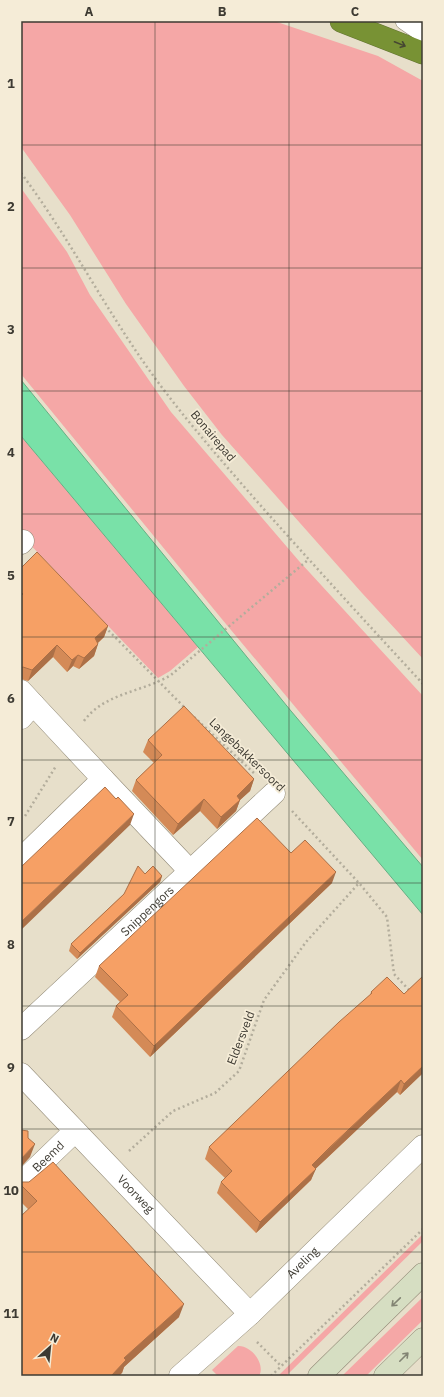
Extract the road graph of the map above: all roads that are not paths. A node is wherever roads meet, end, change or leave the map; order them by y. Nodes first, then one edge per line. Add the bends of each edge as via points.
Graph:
1 (341, 21) edge
2 (404, 21) edge
3 (423, 34) edge
4 (423, 53) edge
5 (25, 705) edge
6 (103, 779) junction
7 (274, 793) road end
8 (21, 859) edge
9 (190, 871) junction
10 (21, 1029) edge
11 (21, 1074) edge
12 (75, 1132) junction
13 (423, 1146) edge
14 (21, 1183) edge
15 (423, 1274) edge
16 (244, 1318) junction
17 (423, 1339) edge
18 (180, 1376) edge
19 (319, 1376) edge
20 (386, 1376) edge

1 -> 4 highway
2 - 3 lane
5 - 6 street
6 - 8 street
6 - 9 street
7 - 9 street, Snippengors
9 - 10 street, Snippengors
11 - 12 street, Voorweg
12 - 14 street, Beemd
12 - 16 street, Voorweg via 111,1168
13 - 16 street, Aveling
15 -> 19 main road
16 - 18 street, Aveling
20 -> 17 main road

